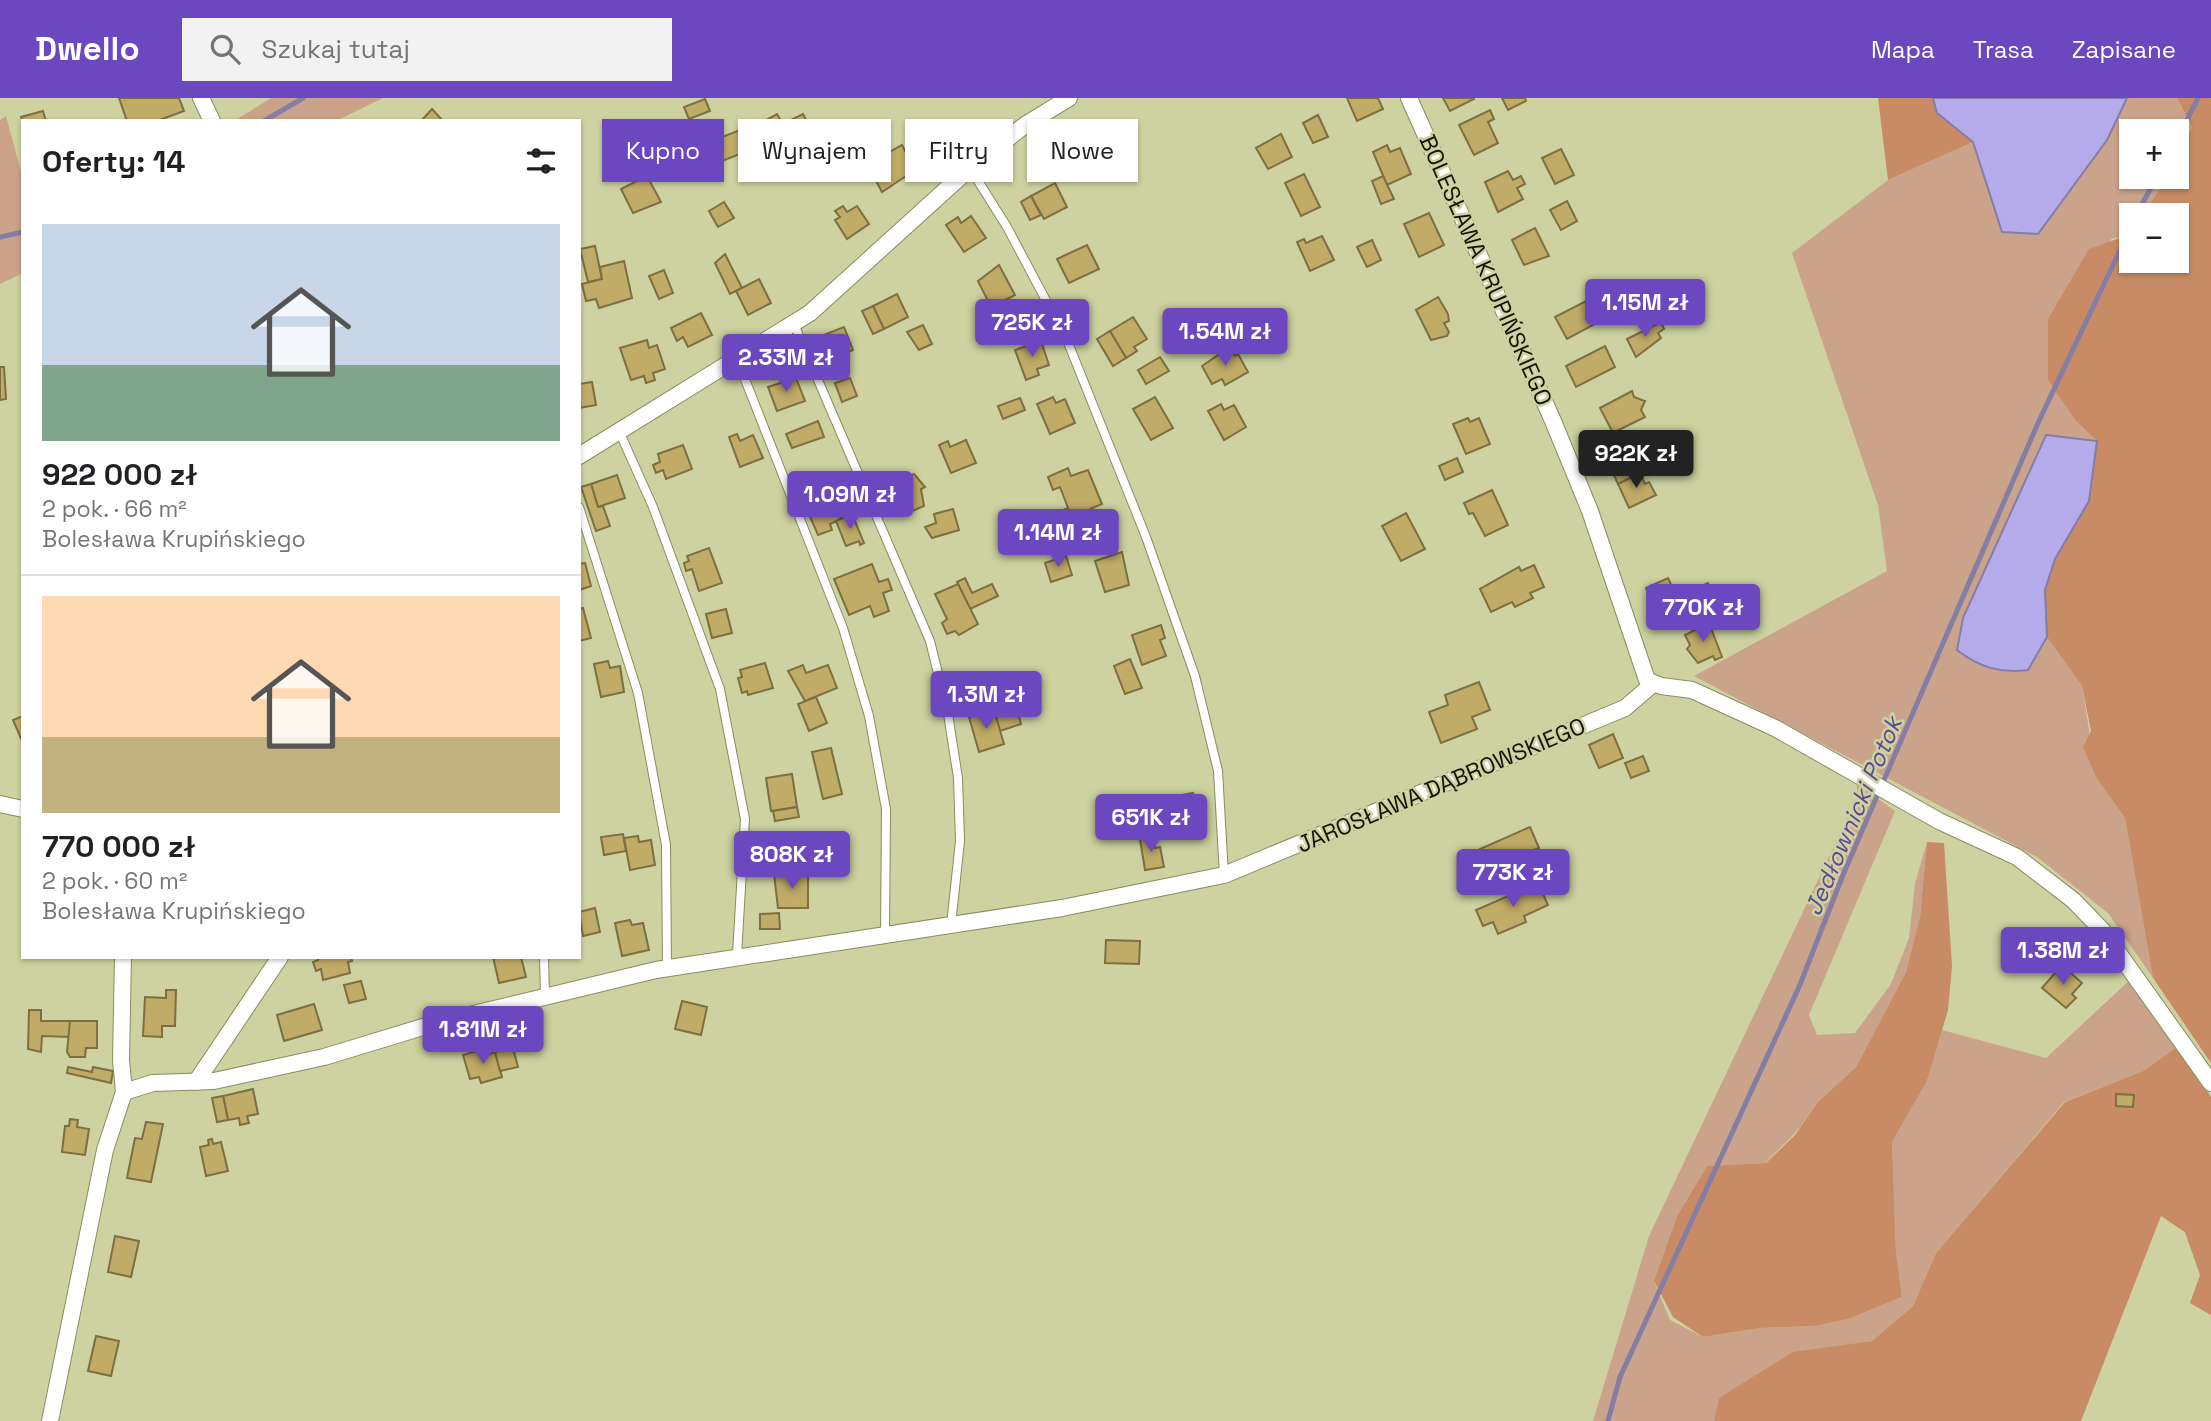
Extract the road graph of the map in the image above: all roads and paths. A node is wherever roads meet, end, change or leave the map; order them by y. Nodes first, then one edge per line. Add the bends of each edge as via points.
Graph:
1 (201, 98) edge
2 (1069, 98) edge
3 (1409, 98) edge
4 (211, 119) edge
5 (1013, 134) edge
6 (955, 182) edge
7 (979, 182) edge
8 (793, 324) junction
9 (737, 359) junction
10 (619, 431) junction
11 (581, 455) edge
12 (581, 513) edge
13 (1653, 684) junction
14 (0, 804) edge
15 (21, 809) edge
16 (1224, 875) junction
17 (951, 925) junction
18 (886, 936) junction
19 (737, 956) junction
20 (123, 959) edge
21 (279, 959) edge
22 (544, 959) edge
23 (667, 968) junction
24 (545, 995) junction
25 (196, 1082) junction
26 (2211, 1083) edge
27 (124, 1092) junction
28 (50, 1421) edge

1 - 4 street
2 - 5 street
3 - 13 street, BOLESŁAWA KRUPIŃSKIEGO via 1559,434 1642,668
6 - 8 street
7 - 16 lane via 1066,340 1146,537 1195,676 1219,771
8 - 9 street
8 - 17 lane via 930,641 958,778 960,841
9 - 10 street
9 - 18 lane via 843,628 869,716 886,809
10 - 11 street
10 - 19 lane via 653,507 720,689 746,819
12 - 23 lane via 638,693 666,845
13 - 16 street, JAROSŁAWA DĄBROWSKIEGO via 1625,708
13 - 26 street via 1692,690 1775,728 1939,821 2017,857 2073,900 2127,961
14 - 15 street
16 - 17 street, JAROSŁAWA DĄBROWSKIEGO
17 - 18 street, JAROSŁAWA DĄBROWSKIEGO
18 - 19 street, JAROSŁAWA DĄBROWSKIEGO
19 - 23 street, JAROSŁAWA DĄBROWSKIEGO
20 - 27 street
21 - 25 street
22 - 24 lane
23 - 24 street, JAROSŁAWA DĄBROWSKIEGO
24 - 25 street, JAROSŁAWA DĄBROWSKIEGO via 324,1057
25 - 27 street via 153,1083
27 - 28 street via 105,1150

